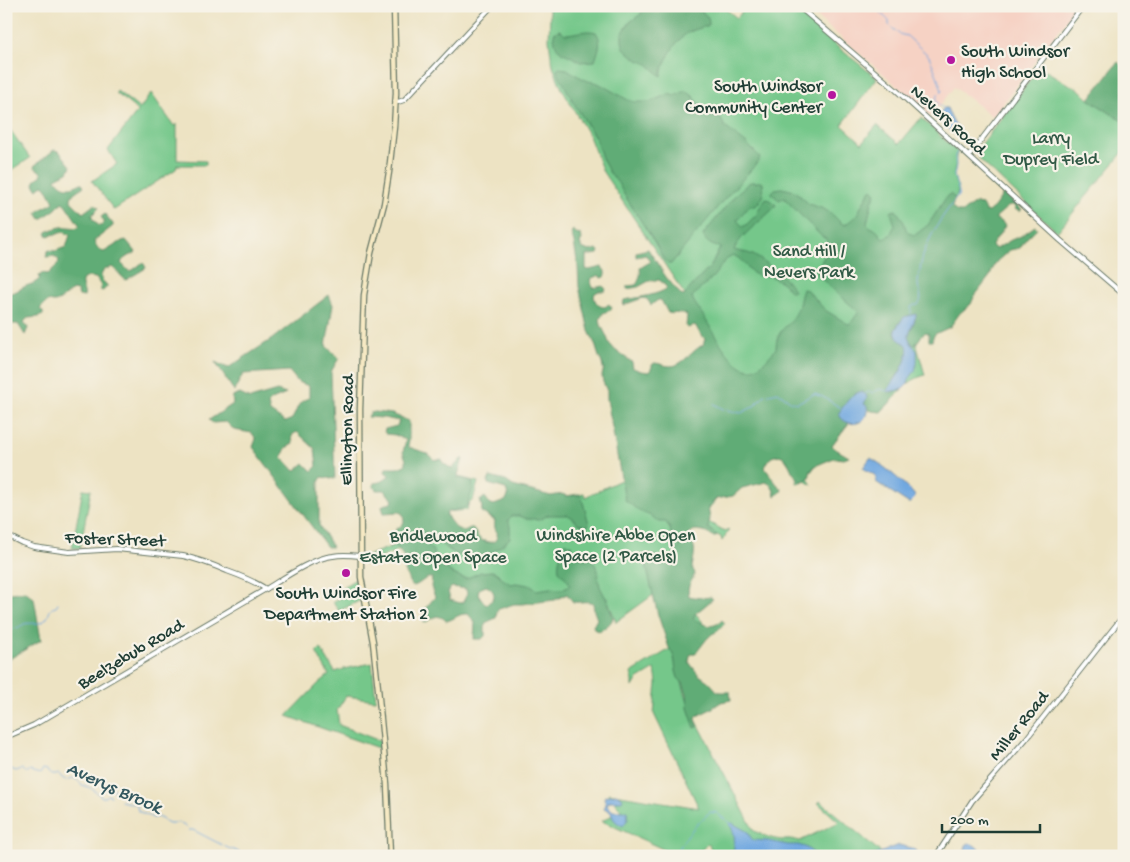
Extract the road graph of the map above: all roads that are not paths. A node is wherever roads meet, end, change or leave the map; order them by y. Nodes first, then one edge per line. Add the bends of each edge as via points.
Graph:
1 (394, 6) edge
2 (492, 6) edge
3 (798, 6) edge
4 (1082, 6) edge
5 (396, 101) junction
6 (969, 156) junction
7 (1124, 294) edge
8 (6, 535) edge
9 (360, 556) junction
10 (266, 589) junction
11 (1124, 614) edge
12 (6, 738) edge
13 (390, 856) edge
14 (936, 856) edge

1 - 5 main road, Ellington Road
2 - 5 street via 406,97
3 - 6 street, Nevers Road
4 - 6 street
5 - 9 main road, Ellington Road via 388,180 364,295
6 - 7 street, Nevers Road
8 - 10 street, Foster Street via 34,547 69,552 117,549 188,557
9 - 10 street via 323,558
9 - 13 main road, Ellington Road via 388,784
10 - 12 street, Beelzebub Road via 34,725
11 - 14 street, Miller Road via 1026,739 972,801

